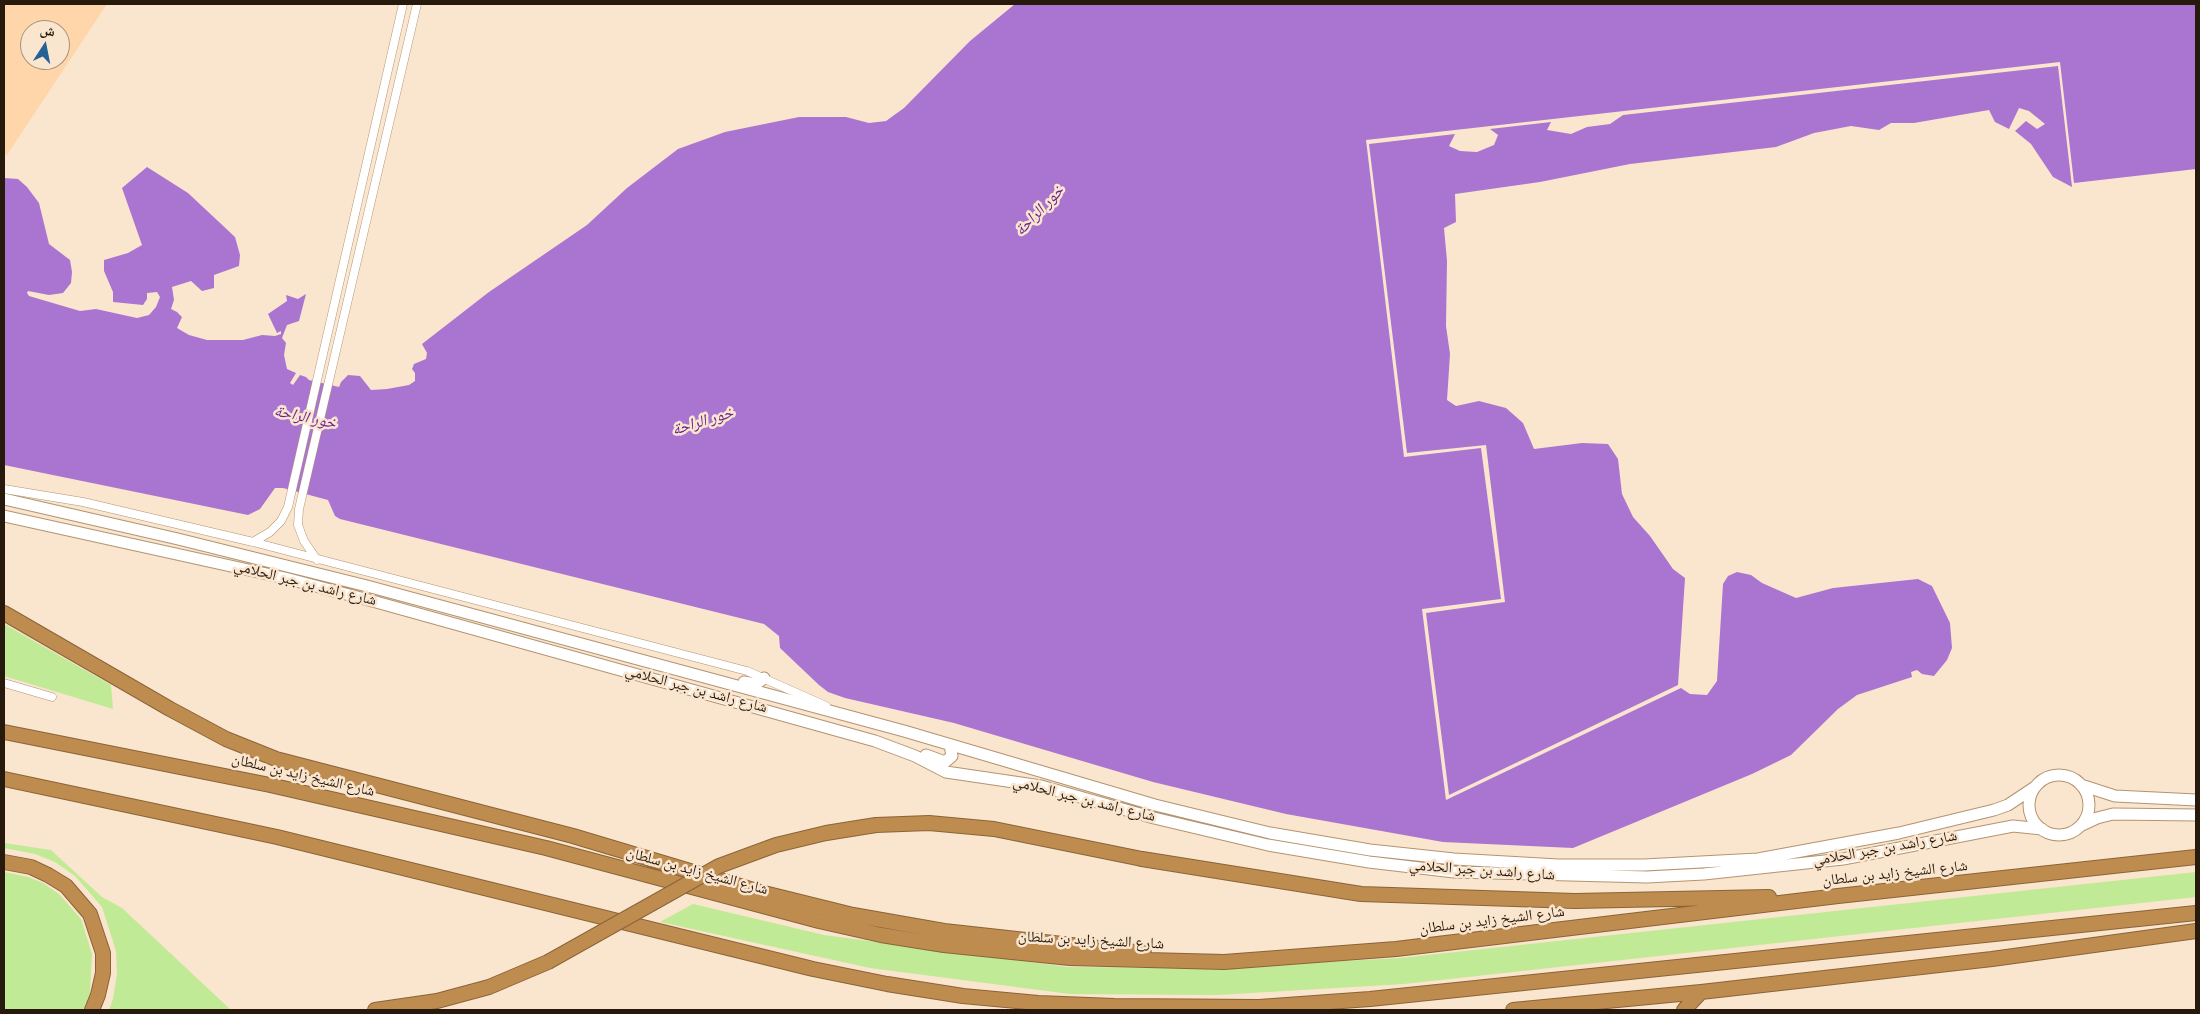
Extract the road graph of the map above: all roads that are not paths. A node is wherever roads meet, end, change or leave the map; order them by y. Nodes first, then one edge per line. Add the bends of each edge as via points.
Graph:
1 (403, 4) edge
2 (417, 4) edge
3 (4, 489) edge
4 (4, 499) edge
5 (4, 516) edge
6 (254, 542) junction
7 (317, 560) junction
8 (4, 613) edge
9 (764, 678) junction
10 (709, 679) junction
11 (4, 683) edge
12 (52, 697) dead end
13 (842, 714) junction
14 (4, 732) edge
15 (950, 745) junction
16 (894, 748) junction
17 (4, 779) edge
18 (2081, 785) junction
19 (2035, 787) junction
20 (2196, 800) edge
21 (2196, 816) edge
22 (2082, 825) junction
23 (2042, 829) junction
24 (2196, 858) edge
25 (4, 862) edge
26 (1838, 896) junction
27 (2196, 913) edge
28 (2196, 931) edge
29 (1224, 962) junction
30 (1701, 992) junction
31 (1609, 1001) junction
32 (92, 1010) edge
33 (375, 1010) edge
34 (1513, 1010) edge
35 (1628, 1010) edge
36 (1684, 1010) edge

1 - 6 street via 288,506 281,521
2 - 7 street via 299,508 298,525
3 - 6 street via 83,502
4 - 10 main road, شارع راشد بن جبر الحلامي via 286,565
5 - 16 main road, شارع راشد بن جبر الحلامي via 303,583 797,718
6 - 7 street
7 - 9 street
8 - 29 highway via 226,739 302,767 573,836 760,892 854,915 944,931
9 - 10 main road via 756,684 724,678
9 - 13 street
10 - 13 main road, شارع راشد بن جبر الحلامي
11 - 12 street
13 - 15 main road, شارع راشد بن جبر الحلامي
14 - 29 highway, شارع الشيخ زايد بن سلطان via 270,785 546,848 881,935 1016,954
15 - 16 main road via 952,756 945,762 904,747
15 - 19 main road, شارع راشد بن جبر الحلامي via 1155,805 1270,833 1412,855 1558,865 1701,863 1798,853 1994,810
16 - 23 main road, شارع راشد بن جبر الحلامي via 946,772 1041,786 1154,818 1268,845 1454,872 1608,877 1704,874 1843,859 2013,826
17 - 27 highway via 287,839 813,969 953,994 1038,1003 1259,1006 1370,999
18 - 19 main road via 2063,775 2042,780
18 - 20 main road via 2115,796
18 - 22 main road via 2086,792 2089,809
19 - 23 main road via 2029,805 2035,823
21 - 22 main road via 2113,814
22 - 23 main road via 2067,834
24 - 26 highway, شارع الشيخ زايد بن سلطان
25 - 32 highway via 31,867 48,875 66,886 90,914 102,952 103,973
26 - 29 highway, شارع الشيخ زايد بن سلطان via 1396,949
26 - 33 highway, bridge via 1575,901 1361,894 1142,859 994,829 929,823 876,825 776,845 719,866 548,962 489,987 437,1001
28 - 30 highway via 1992,959
30 - 31 highway
30 - 36 highway
31 - 34 highway
31 - 35 highway

